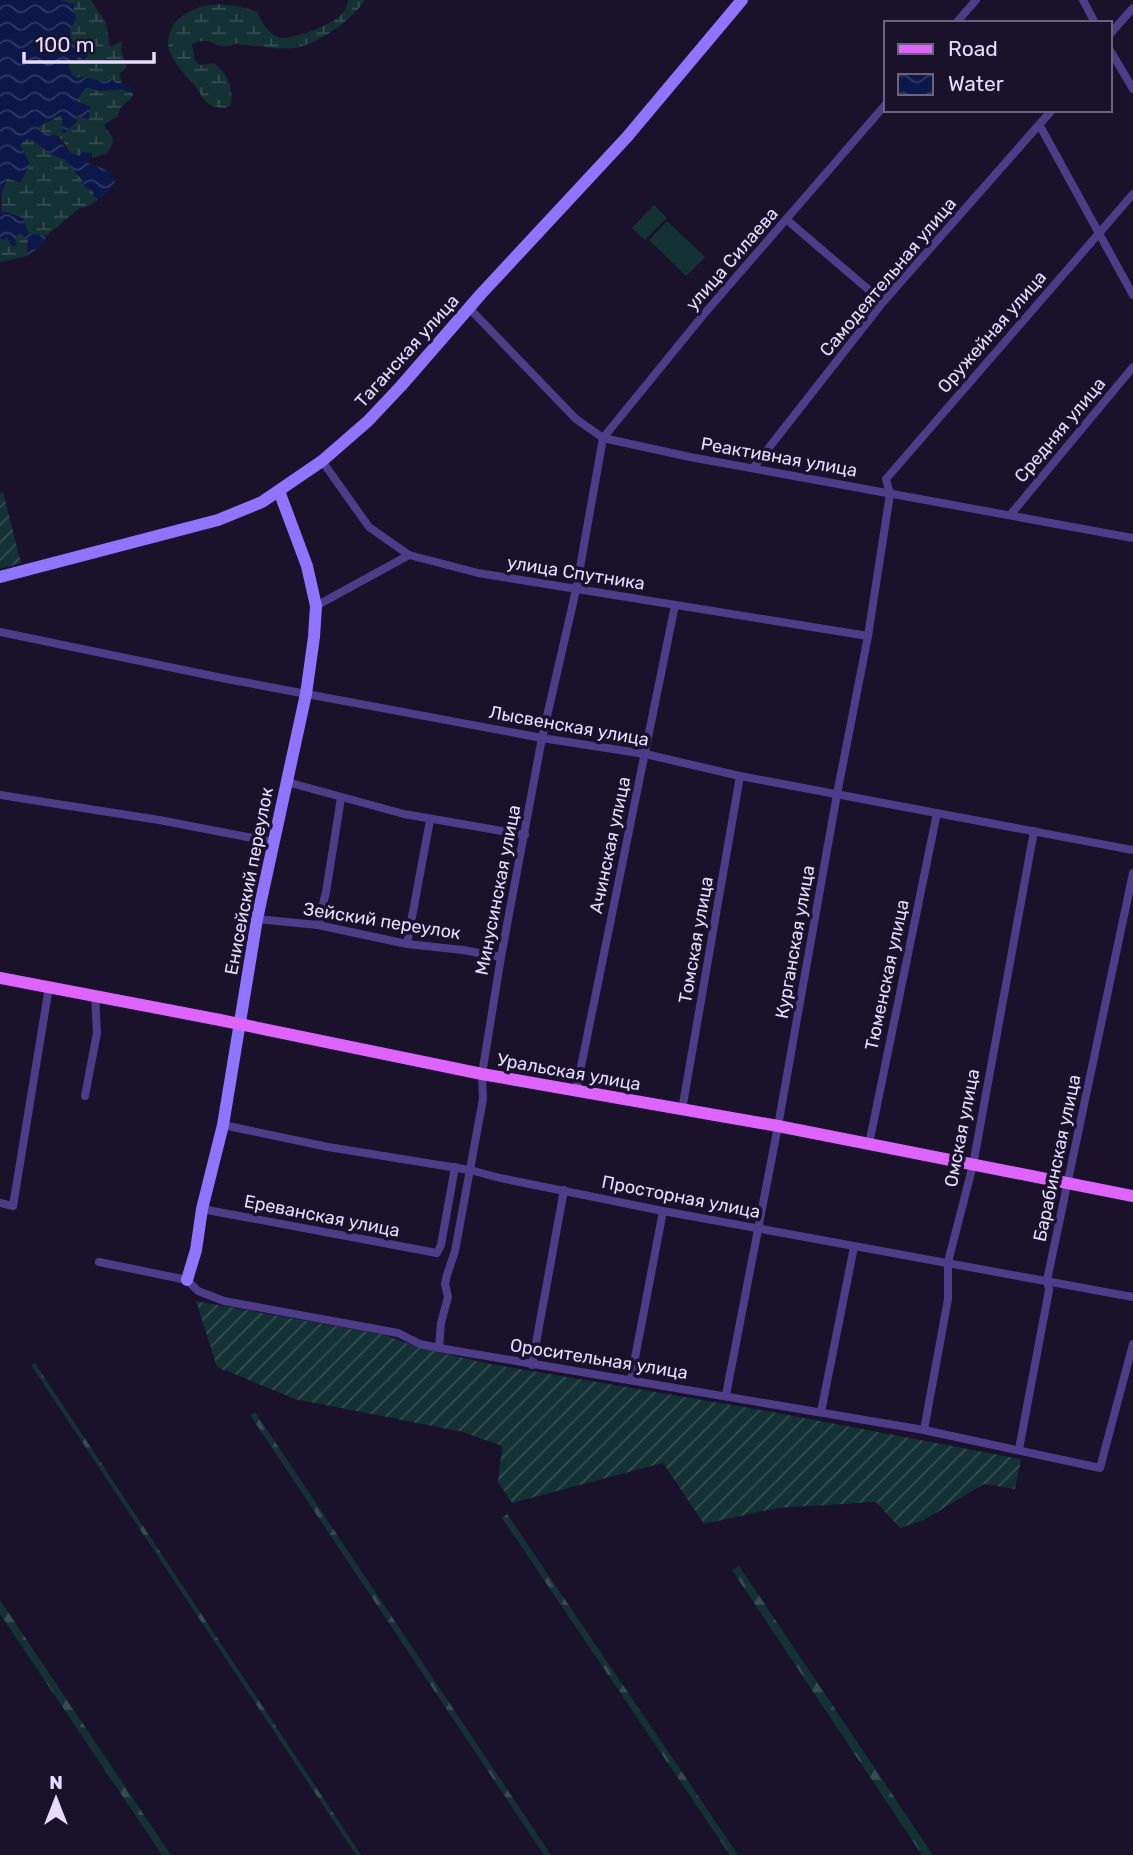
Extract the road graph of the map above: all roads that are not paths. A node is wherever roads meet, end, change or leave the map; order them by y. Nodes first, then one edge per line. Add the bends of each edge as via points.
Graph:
1 (742, 0) edge
2 (976, 0) edge
3 (1083, 0) edge
4 (1133, 8) edge
5 (958, 21) edge
6 (1094, 21) edge
7 (1112, 32) edge
8 (1112, 53) edge
9 (1133, 89) edge
10 (884, 106) edge
11 (1050, 112) edge
12 (1040, 126) junction
13 (1133, 194) edge
14 (788, 220) junction
15 (1098, 233) junction
16 (1133, 295) edge
17 (883, 302) junction
18 (469, 308) junction
19 (1133, 367) edge
20 (603, 438) junction
21 (323, 461) junction
22 (753, 468) junction
23 (279, 491) junction
24 (890, 494) junction
25 (1010, 514) junction
26 (1133, 538) edge
27 (409, 555) junction
28 (0, 576) edge
29 (576, 590) junction
30 (675, 605) junction
31 (316, 606) junction
32 (0, 632) edge
33 (869, 636) junction
34 (306, 694) junction
35 (542, 738) junction
36 (645, 754) junction
37 (740, 776) junction
38 (287, 782) junction
39 (837, 794) junction
40 (0, 795) edge
41 (341, 798) junction
42 (937, 813) junction
43 (430, 820) junction
44 (1034, 831) junction
45 (525, 835) junction
46 (274, 842) junction
47 (1133, 850) edge
48 (1133, 873) edge
49 (257, 919) junction
50 (317, 925) junction
51 (407, 944) junction
52 (501, 957) junction
53 (0, 978) edge
54 (49, 987) junction
55 (95, 995) junction
56 (241, 1024) junction
57 (482, 1074) junction
58 (576, 1091) junction
59 (85, 1096) dead end
60 (682, 1110) junction
61 (223, 1125) junction
62 (778, 1126) junction
63 (869, 1144) junction
64 (972, 1165) junction
65 (455, 1167) junction
66 (470, 1170) junction
67 (1068, 1183) junction
68 (564, 1190) junction
69 (1133, 1196) edge
70 (0, 1203) edge
71 (202, 1209) junction
72 (663, 1211) junction
73 (758, 1228) junction
74 (854, 1247) junction
75 (99, 1262) dead end
76 (948, 1262) junction
77 (187, 1280) junction
78 (1047, 1280) junction
79 (1133, 1297) edge
80 (1133, 1344) edge
81 (439, 1348) junction
82 (531, 1365) junction
83 (631, 1379) junction
84 (726, 1395) junction
85 (821, 1412) junction
86 (924, 1430) junction
87 (1019, 1449) junction

1 - 18 main road, Таганская улица via 627,137
2 - 5 street
3 - 6 street
4 - 7 street
8 - 9 street
10 - 14 street, улица Силаева
11 - 12 street, Самодеятельная улица
12 - 15 street
12 - 17 street, Самодеятельная улица
13 - 15 street, Оружейная улица
14 - 17 street
14 - 20 street, улица Силаева
15 - 16 street
15 - 24 street, Оружейная улица via 886,479
17 - 22 street, Самодеятельная улица
18 - 20 street, Реактивная улица via 576,419
18 - 21 main road, Таганская улица via 368,421
19 - 25 street, Средняя улица
20 - 22 street, Реактивная улица
20 - 29 street, Минусинская улица
21 - 23 main road, Таганская улица
21 - 27 street, улица Спутника via 369,527
22 - 24 street, Реактивная улица
23 - 28 main road, Таганская улица via 218,520
23 - 31 main road, Енисейский переулок via 307,566
24 - 25 street, Реактивная улица
24 - 33 street, Курганская улица
25 - 26 street, Реактивная улица
27 - 29 street, улица Спутника
27 - 31 street
29 - 30 street, улица Спутника
29 - 35 street, Минусинская улица
30 - 33 street, улица Спутника
30 - 36 street, Ачинская улица
31 - 34 main road, Енисейский переулок
32 - 34 street, Лысвенская улица
33 - 39 street, Курганская улица
34 - 35 street, Лысвенская улица
34 - 38 main road, Енисейский переулок
35 - 36 street, Лысвенская улица
35 - 45 street, Минусинская улица
36 - 37 street, Лысвенская улица
36 - 58 street, Ачинская улица
37 - 39 street, Лысвенская улица
37 - 60 street, Томская улица
38 - 41 street
38 - 46 main road, Енисейский переулок
39 - 42 street, Лысвенская улица
39 - 62 street, Курганская улица
40 - 46 street
41 - 43 street
41 - 50 street
42 - 44 street, Лысвенская улица
42 - 63 street, Тюменская улица
43 - 45 street
43 - 51 street
44 - 47 street, Лысвенская улица
44 - 64 street, Омская улица
45 - 52 street, Минусинская улица
46 - 49 main road, Енисейский переулок
48 - 67 street, Барабинская улица
49 - 50 street, Зейский переулок
49 - 56 main road, Енисейский переулок
50 - 51 street, Зейский переулок
51 - 52 street, Зейский переулок
52 - 57 street, Минусинская улица
53 - 54 main road, Уральская улица
54 - 55 main road, Уральская улица
54 - 70 street via 13,1206
55 - 56 main road, Уральская улица
55 - 59 street via 97,1033
56 - 57 main road, Уральская улица
56 - 61 main road, Енисейский переулок
57 - 58 main road, Уральская улица
57 - 66 street, Минусинская улица via 484,1099
58 - 60 main road, Уральская улица
60 - 62 main road, Уральская улица
61 - 65 street, Просторная улица
61 - 71 main road, Енисейский переулок
62 - 63 main road, Уральская улица
62 - 73 street, Курганская улица
63 - 64 main road, Уральская улица
64 - 67 main road, Уральская улица
64 - 76 street, Омская улица
65 - 66 street, Просторная улица
65 - 71 street, Ереванская улица via 437,1253
66 - 68 street, Просторная улица
66 - 81 street, Минусинская улица via 445,1284 448,1297
67 - 69 main road, Уральская улица
67 - 78 street, Барабинская улица
68 - 72 street, Просторная улица
68 - 82 street
71 - 77 main road, Енисейский переулок
72 - 73 street, Просторная улица
72 - 83 street
73 - 74 street, Просторная улица
73 - 84 street, Курганская улица
74 - 76 street, Просторная улица
74 - 85 street
75 - 77 street, Оросительная улица
76 - 78 street, Просторная улица
76 - 86 street, Омская улица via 948,1299
77 - 81 street, Оросительная улица via 198,1291 224,1301 372,1328
78 - 79 street, Просторная улица
78 - 87 street, Барабинская улица via 1049,1290
80 - 87 street, Оросительная улица via 1100,1468
81 - 82 street, Оросительная улица
82 - 83 street, Оросительная улица
83 - 84 street, Оросительная улица
84 - 85 street, Оросительная улица
85 - 86 street, Оросительная улица
86 - 87 street, Оросительная улица

